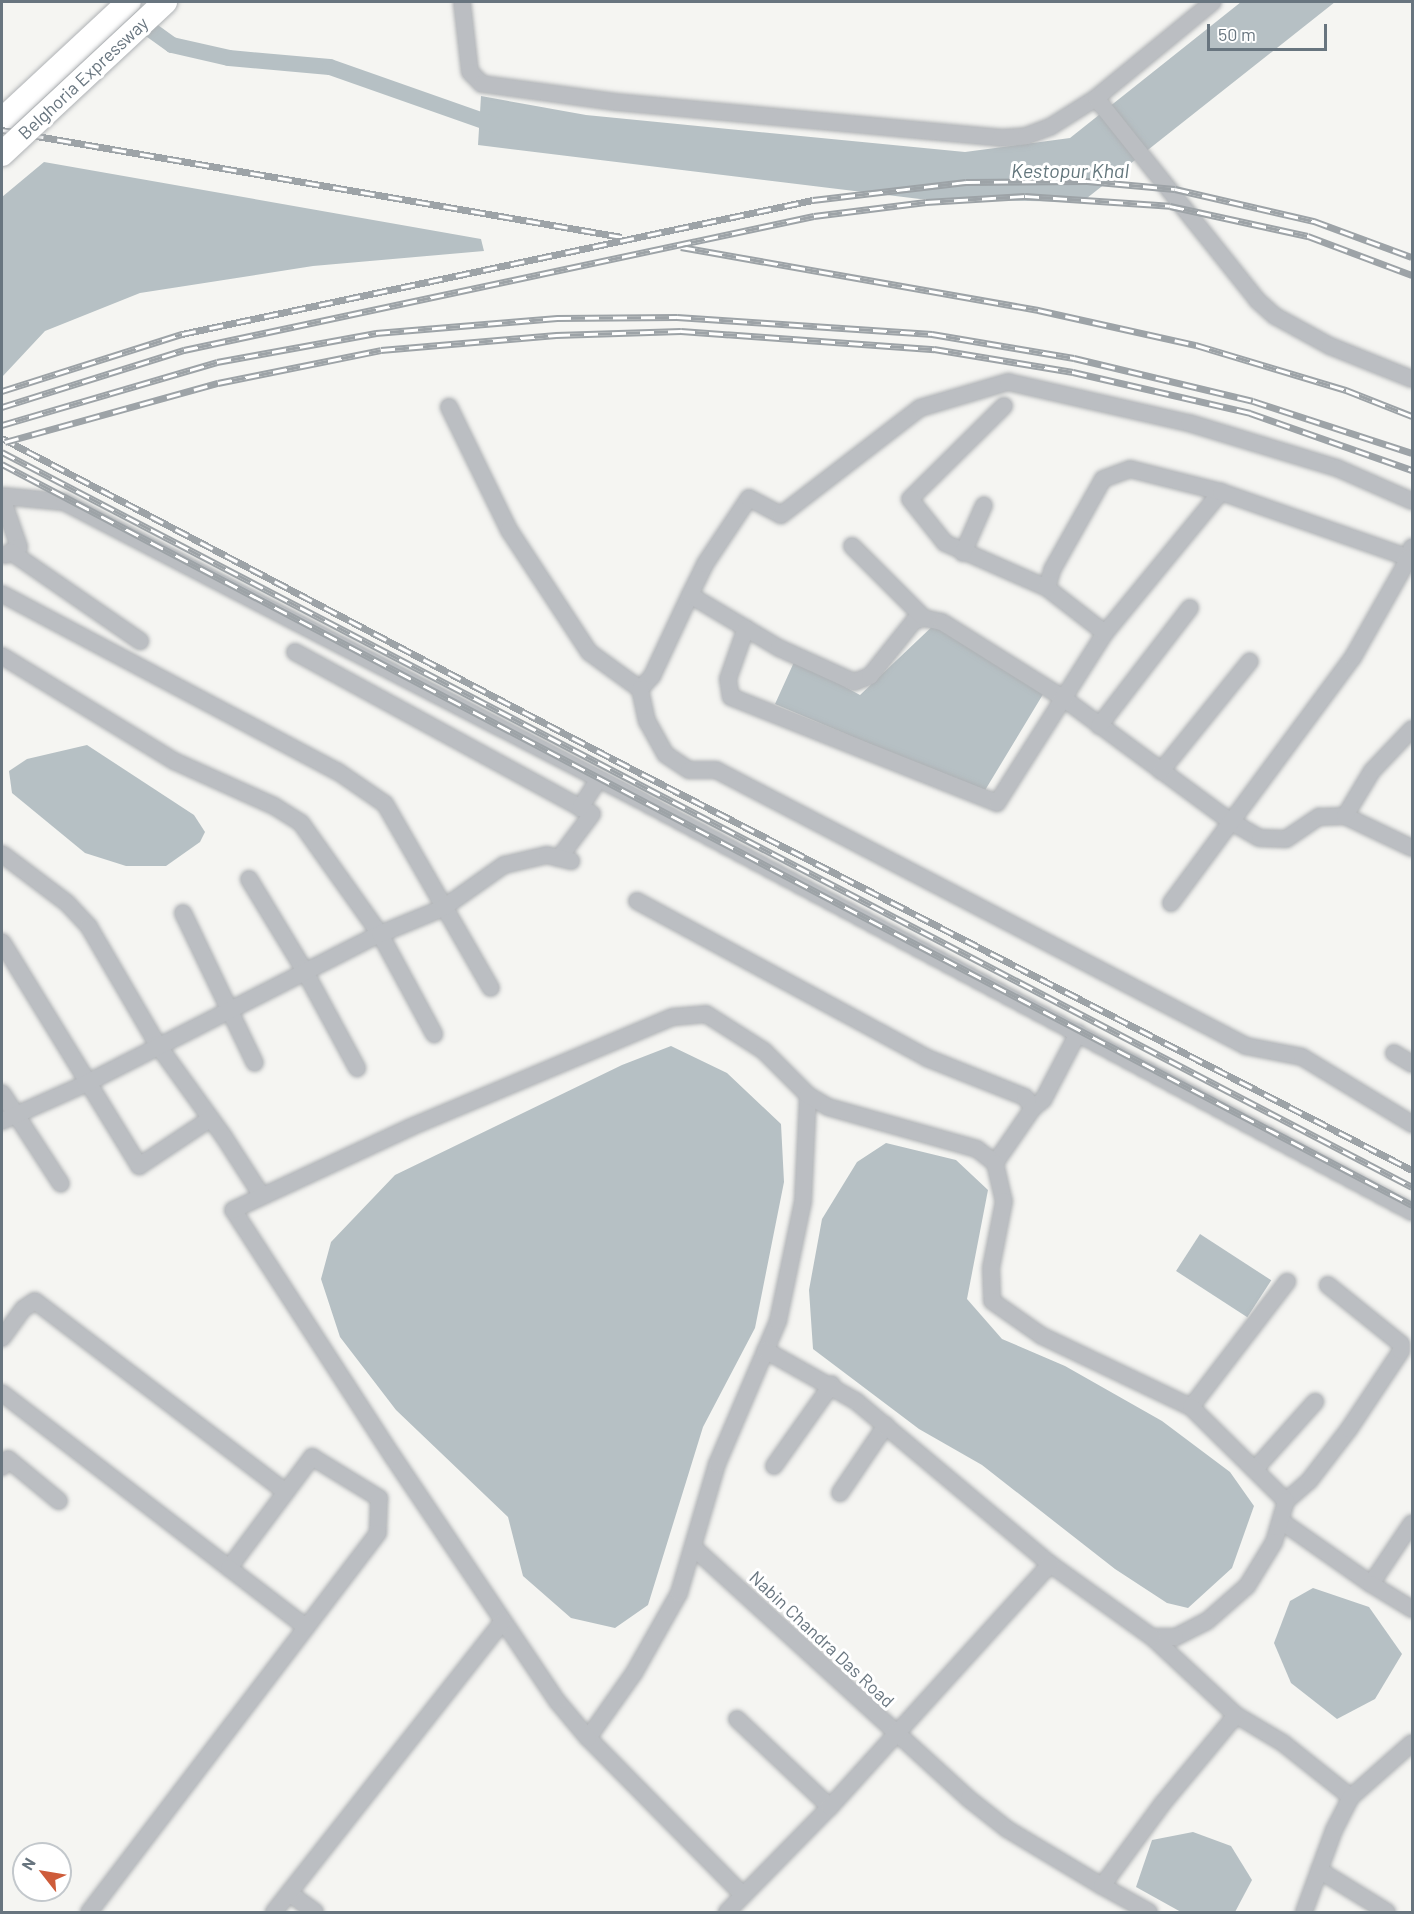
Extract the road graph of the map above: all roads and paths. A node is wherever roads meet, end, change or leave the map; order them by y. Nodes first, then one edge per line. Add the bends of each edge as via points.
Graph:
1 (129, 2) edge
2 (165, 2) edge
3 (462, 2) edge
4 (1213, 2) edge
5 (1096, 98) junction
6 (2, 120) edge
7 (2, 154) edge
8 (1413, 379) edge
9 (1004, 406) dead end
10 (449, 407) dead end
11 (1221, 492) junction
12 (2, 497) edge
13 (1413, 501) edge
14 (984, 505) dead end
15 (852, 546) dead end
16 (1411, 552) edge
17 (963, 553) junction
18 (6, 554) edge
19 (1047, 588) junction
20 (2, 594) edge
21 (690, 595) junction
22 (1190, 608) dead end
23 (924, 618) junction
24 (746, 628) junction
25 (1105, 633) junction
26 (140, 641) dead end
27 (295, 652) dead end
28 (2, 656) edge
29 (1250, 661) dead end
30 (640, 689) junction
31 (1063, 698) junction
32 (1100, 726) junction
33 (1413, 729) edge
34 (1161, 771) junction
35 (599, 779) junction
36 (580, 808) junction
37 (1345, 816) junction
38 (1230, 821) junction
39 (1413, 848) edge
40 (2, 854) edge
41 (249, 879) dead end
42 (637, 901) dead end
43 (1172, 903) dead end
44 (443, 908) junction
45 (183, 913) dead end
46 (380, 934) junction
47 (2, 942) edge
48 (306, 973) junction
49 (491, 988) dead end
50 (229, 1010) junction
51 (1078, 1033) junction
52 (434, 1034) dead end
53 (157, 1044) junction
54 (1394, 1053) dead end
55 (255, 1063) dead end
56 (1413, 1064) edge
57 (357, 1068) dead end
58 (85, 1084) junction
59 (2, 1093) edge
60 (808, 1095) junction
61 (1033, 1108) junction
62 (8, 1117) edge
63 (210, 1119) junction
64 (1413, 1124) edge
65 (995, 1163) junction
66 (61, 1184) dead end
67 (259, 1191) junction
68 (1413, 1212) edge
69 (1287, 1282) dead end
70 (1328, 1285) dead end
71 (2, 1338) edge
72 (765, 1350) junction
73 (832, 1384) junction
74 (2, 1393) edge
75 (1315, 1402) dead end
76 (1191, 1407) junction
77 (886, 1425) junction
78 (774, 1466) dead end
79 (2, 1467) edge
80 (1256, 1468) junction
81 (286, 1492) junction
82 (840, 1493) dead end
83 (59, 1501) dead end
84 (1286, 1501) junction
85 (1281, 1521) junction
86 (1413, 1523) edge
87 (693, 1547) junction
88 (1050, 1564) junction
89 (229, 1568) junction
90 (1371, 1584) junction
91 (1413, 1609) edge
92 (503, 1621) junction
93 (306, 1627) junction
94 (1152, 1637) junction
95 (1236, 1715) junction
96 (737, 1719) dead end
97 (894, 1732) junction
98 (588, 1738) junction
99 (1413, 1743) edge
100 (1351, 1797) junction
101 (830, 1807) junction
102 (1319, 1870) junction
103 (1102, 1886) junction
104 (290, 1893) junction
105 (735, 1907) edge
106 (89, 1912) edge
107 (274, 1912) edge
108 (315, 1912) edge
109 (1149, 1912) edge
110 (1304, 1912) edge
111 (1387, 1912) edge

1 - 6 highway, Belghoria Expressway
2 - 7 highway, Belghoria Expressway, bridge
3 - 5 street via 470,72 482,84 511,91 1000,138 1026,136 1050,128
4 - 5 street
5 - 8 street via 1257,300 1275,316 1330,346
9 - 17 street via 910,499 945,543
10 - 30 street via 509,530 589,652
11 - 16 street
11 - 19 street via 1130,470 1104,479 1052,570
11 - 25 street
12 - 18 street via 19,547
12 - 35 street via 64,502
13 - 21 street via 1337,468 1189,423 1008,382 920,408 781,515 749,498 705,564
14 - 17 street
15 - 23 street
16 - 38 street via 1353,657
17 - 19 street
18 - 26 street
19 - 25 street
20 - 44 street via 359,784 393,814
21 - 24 street
21 - 30 street via 652,676
22 - 32 street
23 - 24 street via 903,632 870,676 854,682 837,677
23 - 31 street via 956,628
24 - 31 street via 728,679 731,697 997,803
25 - 31 street
27 - 36 street
28 - 46 street via 174,761 274,806 301,823
29 - 34 street
30 - 64 street via 647,722 665,754 689,770 716,770 1246,1046 1302,1057
31 - 32 street
32 - 34 street
33 - 37 street via 1372,771
34 - 38 street
35 - 36 street
35 - 51 street
36 - 44 street via 592,814 565,860 547,855 504,865
37 - 38 street via 1319,817 1286,839 1273,840 1260,838
37 - 39 street
38 - 43 street
40 - 53 street via 67,903 89,927
41 - 48 street
42 - 61 street via 927,1058 1025,1097
44 - 46 street
44 - 49 street
45 - 50 street
46 - 48 street
46 - 52 street
47 - 58 street
48 - 50 street
48 - 57 street
50 - 53 street
50 - 55 street
51 - 61 street via 1066,1063 1043,1100
51 - 68 street
53 - 58 street
53 - 63 street
54 - 56 street
58 - 62 street
58 - 63 street via 138,1166
59 - 62 street
60 - 65 street via 828,1107 977,1149
60 - 67 street via 737,1030 706,1014 673,1017
60 - 72 street via 803,1200 778,1322
61 - 65 street
62 - 66 street
63 - 67 street
65 - 76 street via 1004,1201 991,1268 992,1301 1041,1336
67 - 92 street via 233,1209
69 - 76 street
70 - 84 street via 1401,1344 1401,1352 1349,1430 1309,1481
71 - 81 street via 23,1309 35,1301
72 - 73 street
72 - 87 street via 717,1464
73 - 77 street
73 - 78 street
74 - 89 street
75 - 80 street
76 - 80 street
77 - 82 street
77 - 88 street
79 - 83 street via 8,1459
80 - 84 street
81 - 89 street
81 - 93 street via 312,1457 379,1498 378,1533
84 - 85 street
85 - 90 street
85 - 94 street via 1274,1542 1247,1586 1207,1621 1175,1637
86 - 90 street
87 - 97 street, Nabin Chandra Das Road
87 - 98 street via 679,1593 633,1673
88 - 94 street
88 - 97 street
89 - 93 street
90 - 91 street
92 - 98 street via 557,1701
92 - 104 street
93 - 106 street
94 - 95 street
95 - 100 street via 1283,1743
95 - 103 street via 1163,1803
96 - 101 street
97 - 101 street, Nabin Chandra Das Road
97 - 103 street via 1007,1829
98 - 105 street
99 - 100 street
100 - 102 street
101 - 105 street, Nabin Chandra Das Road
102 - 110 street
102 - 111 street
103 - 109 street
104 - 107 street
104 - 108 street

